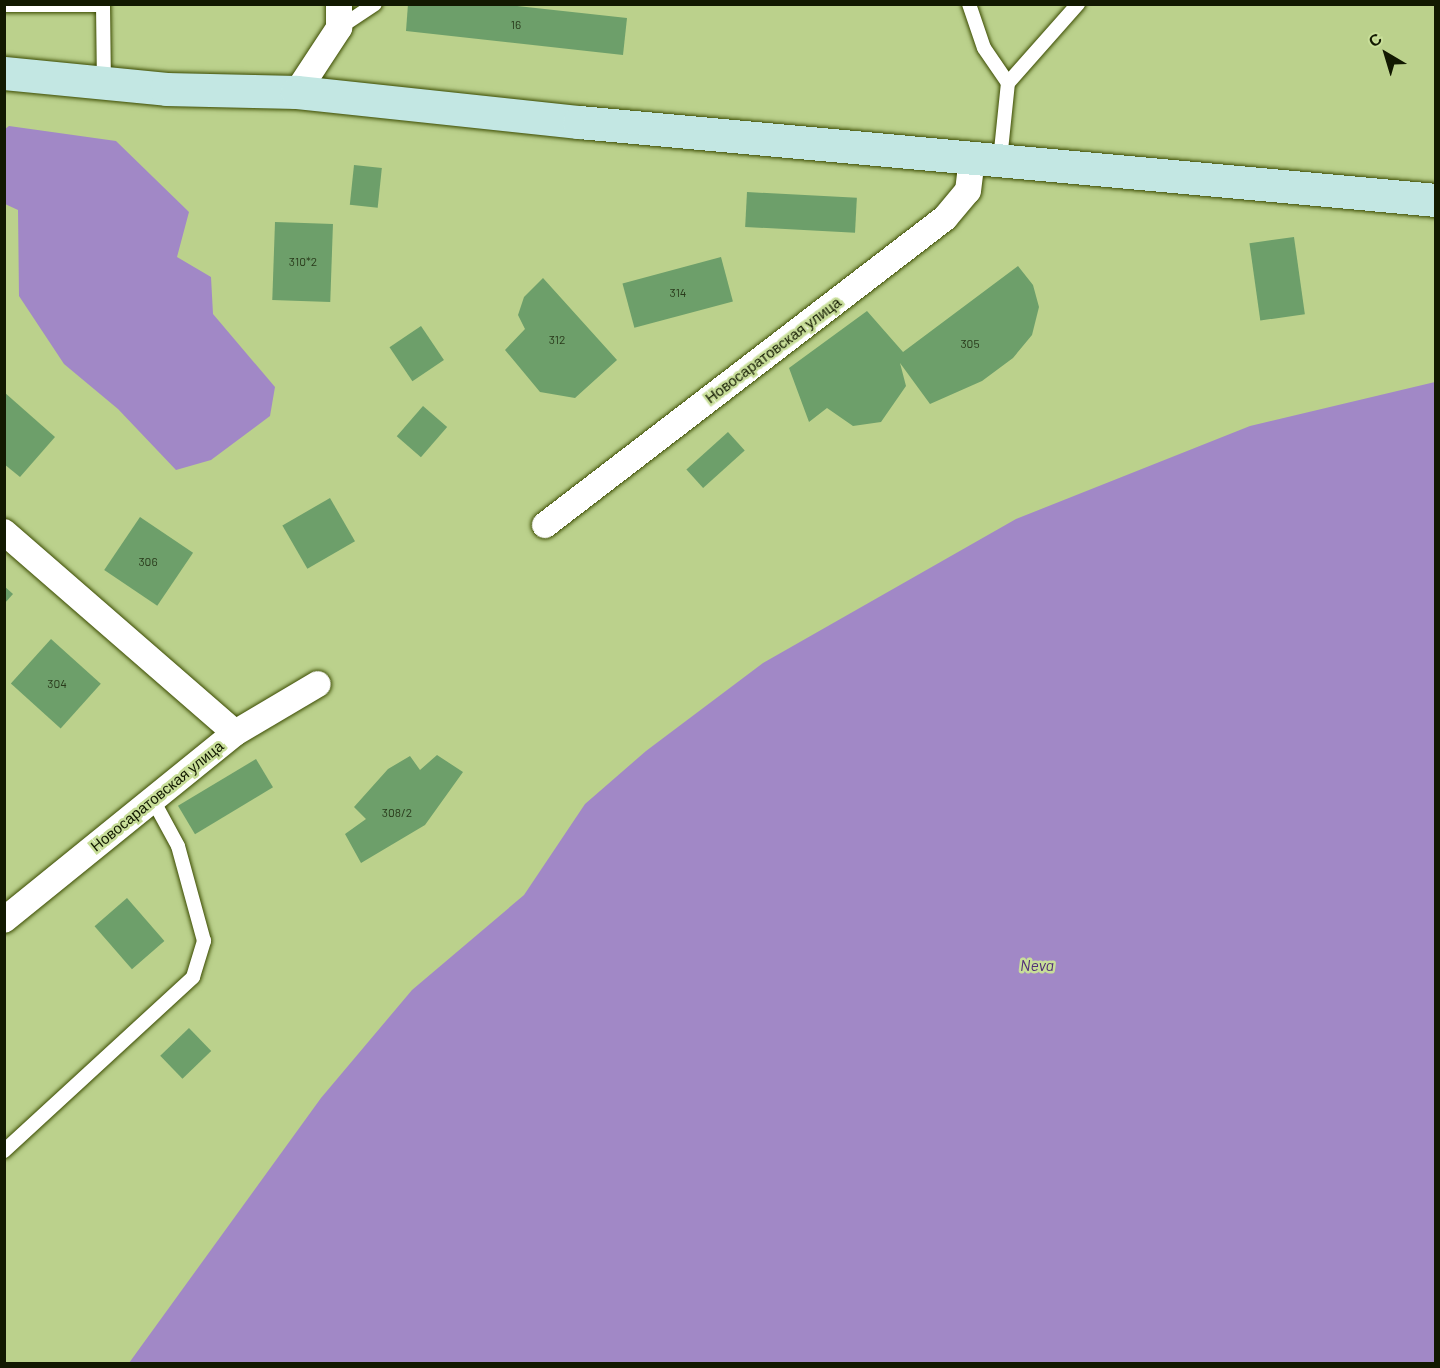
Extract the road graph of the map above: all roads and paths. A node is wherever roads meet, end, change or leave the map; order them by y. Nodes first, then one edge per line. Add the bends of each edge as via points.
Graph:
1 (375, 4) edge
2 (969, 4) edge
3 (1078, 4) edge
4 (4, 5) edge
5 (339, 16) edge
6 (4, 73) edge
7 (104, 82) junction
8 (1008, 83) junction
9 (297, 92) junction
10 (986, 158) junction
11 (1436, 200) edge
12 (545, 525) dead end
13 (4, 532) edge
14 (318, 684) dead end
15 (234, 733) junction
16 (153, 800) junction
17 (4, 920) edge
18 (4, 1151) edge

1 - 5 lane
2 - 8 lane via 984,48
3 - 8 lane
4 - 7 lane via 103,5
5 - 9 street
6 - 7 main road
7 - 9 main road via 166,89
8 - 10 lane
9 - 10 main road
10 - 11 main road
10 - 12 street, Новосаратовская улица via 968,191 945,218
13 - 15 street
14 - 15 street, Новосаратовская улица
15 - 16 street, Новосаратовская улица
16 - 17 street, Новосаратовская улица
16 - 18 lane via 178,846 204,941 193,977

